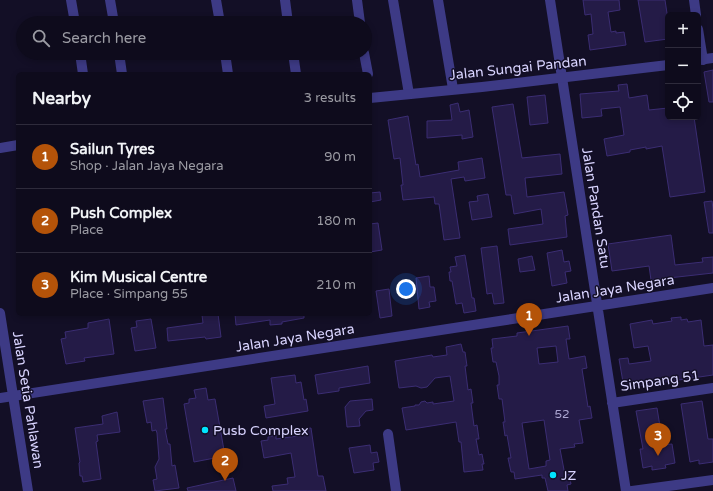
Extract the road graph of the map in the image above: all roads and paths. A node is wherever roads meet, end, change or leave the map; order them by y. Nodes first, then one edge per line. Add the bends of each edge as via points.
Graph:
1 (71, 0) edge
2 (110, 0) edge
3 (216, 0) edge
4 (285, 0) edge
5 (357, 0) edge
6 (393, 0) edge
7 (438, 0) edge
8 (550, 0) edge
9 (694, 0) edge
10 (696, 12) edge
11 (74, 16) edge
12 (113, 16) edge
13 (219, 16) edge
14 (287, 16) edge
15 (359, 16) edge
16 (701, 42) edge
17 (705, 59) edge
18 (81, 60) edge
19 (120, 60) edge
20 (225, 60) edge
21 (294, 60) edge
22 (365, 60) edge
23 (665, 64) edge
24 (83, 72) edge
25 (122, 72) edge
26 (228, 72) edge
27 (296, 72) edge
28 (368, 72) edge
29 (562, 78) junction
30 (453, 89) junction
31 (408, 94) junction
32 (372, 96) edge
33 (16, 145) edge
34 (0, 148) edge
35 (713, 288) edge
36 (596, 306) junction
37 (0, 313) edge
38 (713, 388) edge
39 (13, 396) junction
40 (0, 398) edge
41 (612, 403) junction
42 (388, 434) dead end
43 (713, 480) edge
44 (28, 491) edge
45 (396, 491) edge
46 (626, 491) edge
47 (632, 491) edge

1 - 11 street
2 - 12 street
3 - 13 street
4 - 14 street
5 - 15 street
6 - 31 street
7 - 30 street
8 - 29 street, Jalan Pandan Satu
9 - 10 street
16 - 17 street
18 - 24 street
19 - 25 street
20 - 26 street
21 - 27 street
22 - 28 street
23 - 29 street, Jalan Sungai Pandan
29 - 30 street, Jalan Sungai Pandan
29 - 36 street, Jalan Pandan Satu
30 - 31 street, Jalan Sungai Pandan
31 - 32 street, Jalan Sungai Pandan
33 - 34 street
35 - 36 street, Jalan Jaya Negara
36 - 39 street, Jalan Jaya Negara
36 - 41 street, Jalan Pandan Satu
37 - 39 street, Jalan Setia Pahlawan
38 - 41 street, Simpang 51
39 - 40 street, Jalan Jaya Negara
39 - 44 street, Jalan Setia Pahlawan
41 - 46 street, Jalan Pandan Satu
42 - 45 street
43 - 47 street

